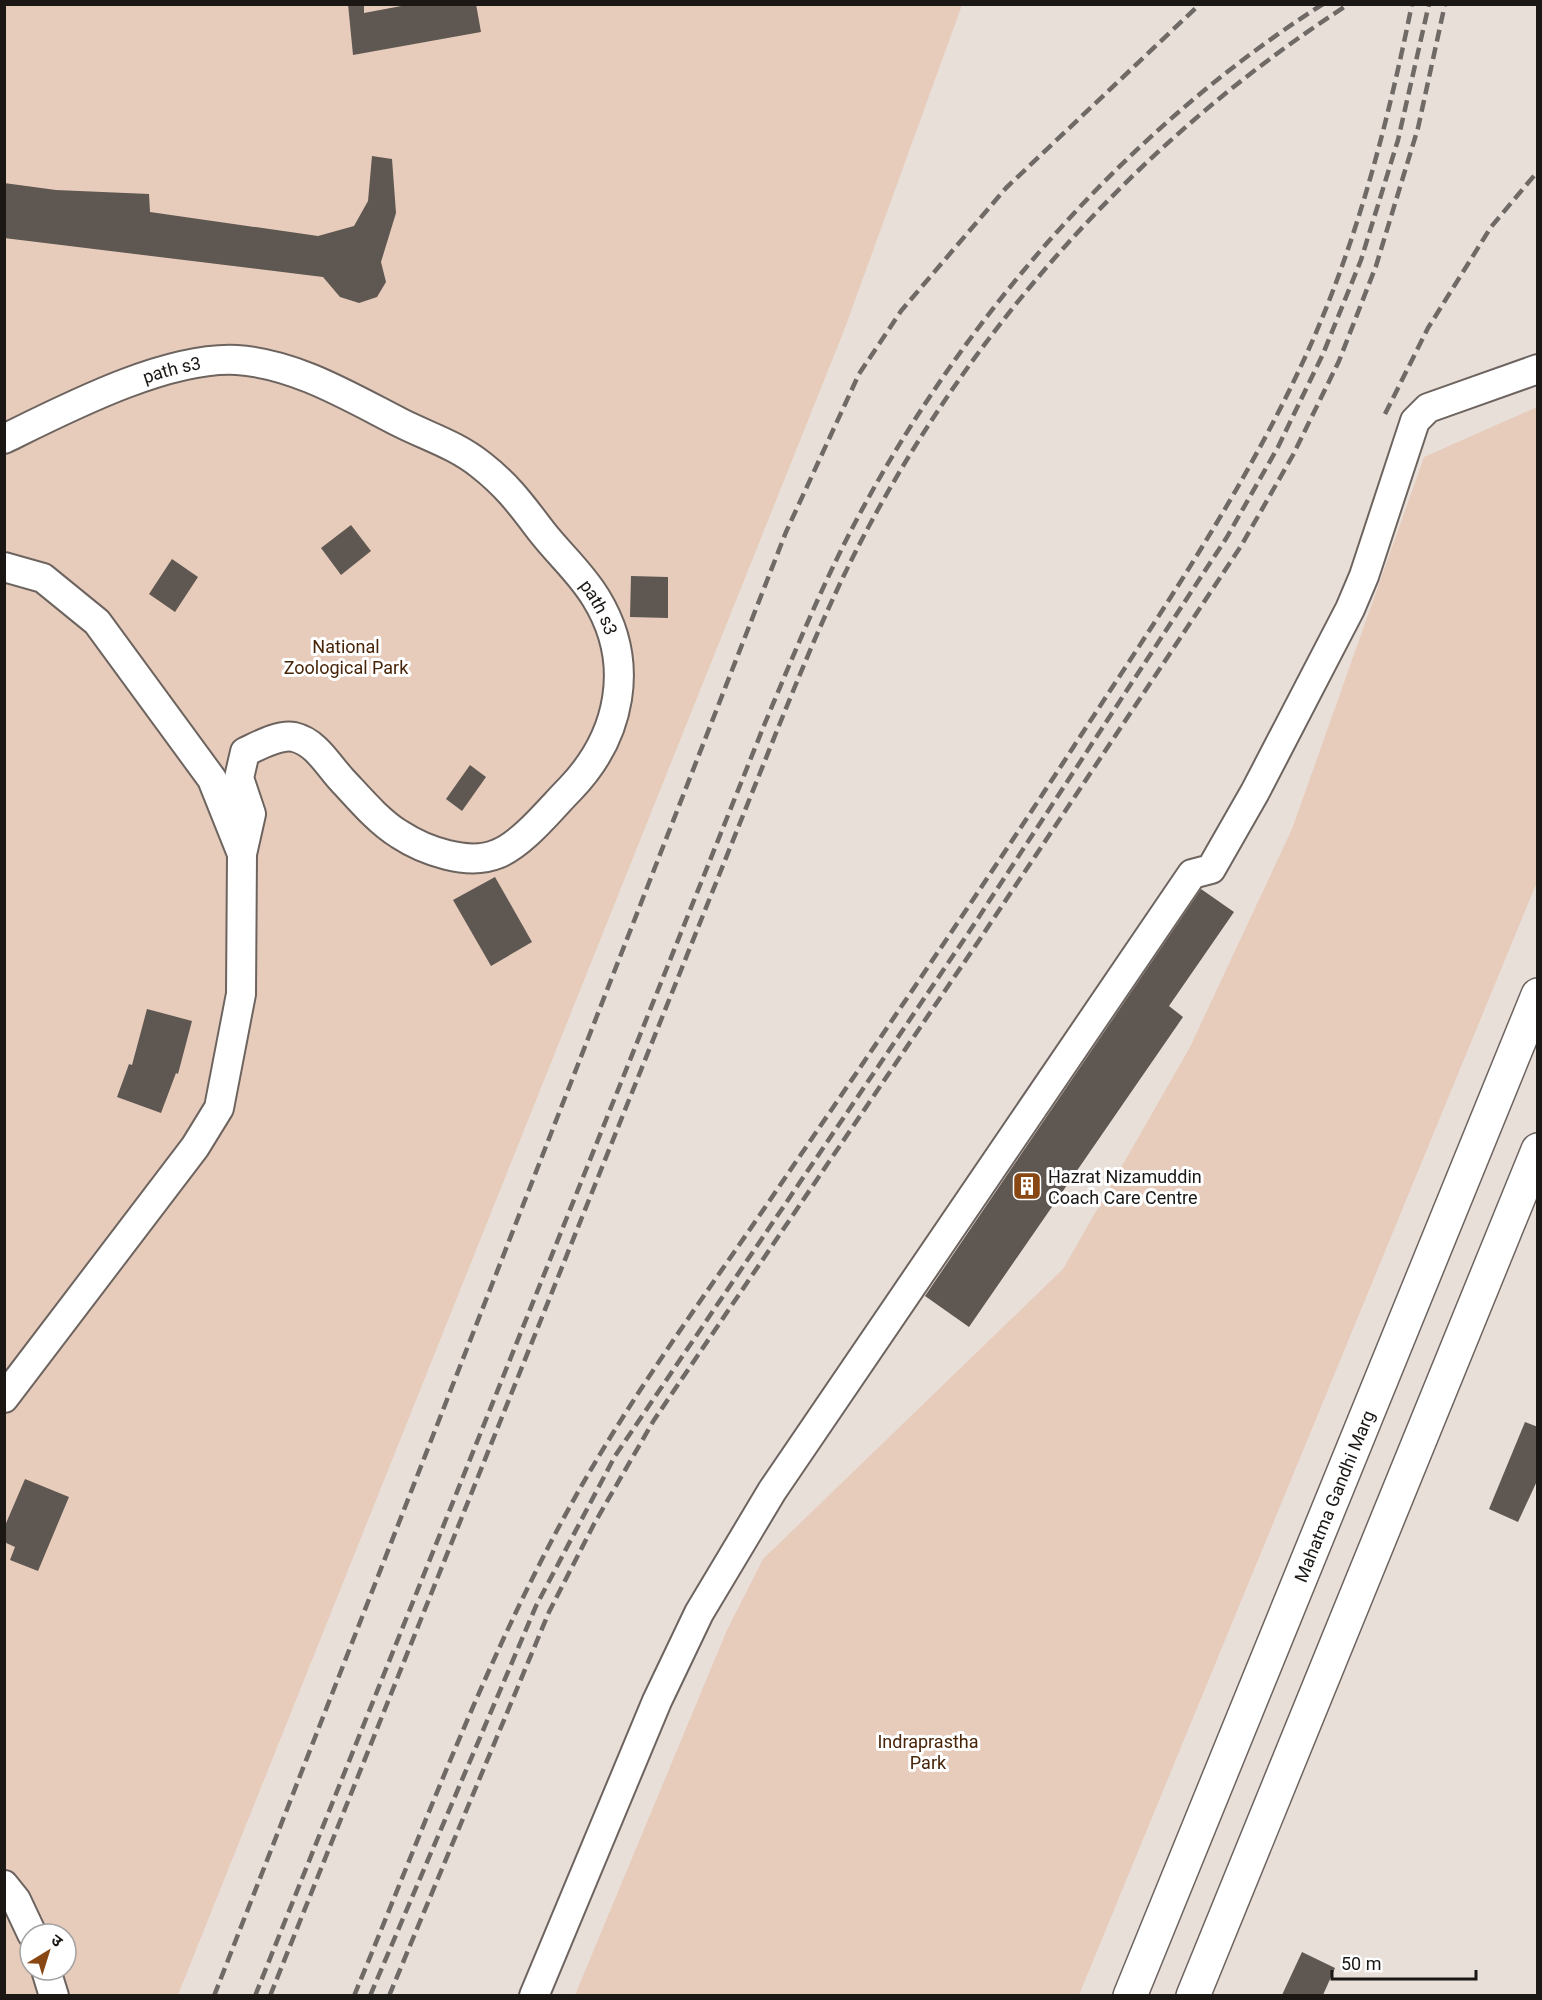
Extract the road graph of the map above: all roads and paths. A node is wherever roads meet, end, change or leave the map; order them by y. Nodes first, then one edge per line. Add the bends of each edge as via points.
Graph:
1 (1538, 369) edge
2 (4, 439) edge
3 (4, 567) edge
4 (242, 854) junction
5 (1538, 995) edge
6 (1538, 1150) edge
7 (4, 1398) edge
8 (4, 1885) edge
9 (26, 1922) edge
10 (534, 1995) edge
11 (1130, 1995) edge
12 (1193, 1995) edge

1 - 10 street via 1428,408 1415,421 1350,609 1211,868 1192,874 772,1491 699,1613 657,1701
2 - 4 street, path s3 via 115,389 190,364 236,360 298,373 366,402 481,464 519,499 598,601 617,651 617,709 609,733 586,772 529,831 499,854 469,861 398,834 315,747 293,737 266,742 245,752 240,778 251,814
3 - 4 street via 43,578 97,621 212,779
4 - 7 street via 241,994 219,1108 195,1147
5 - 11 highway, Mahatma Gandhi Marg
6 - 12 highway
8 - 9 street

